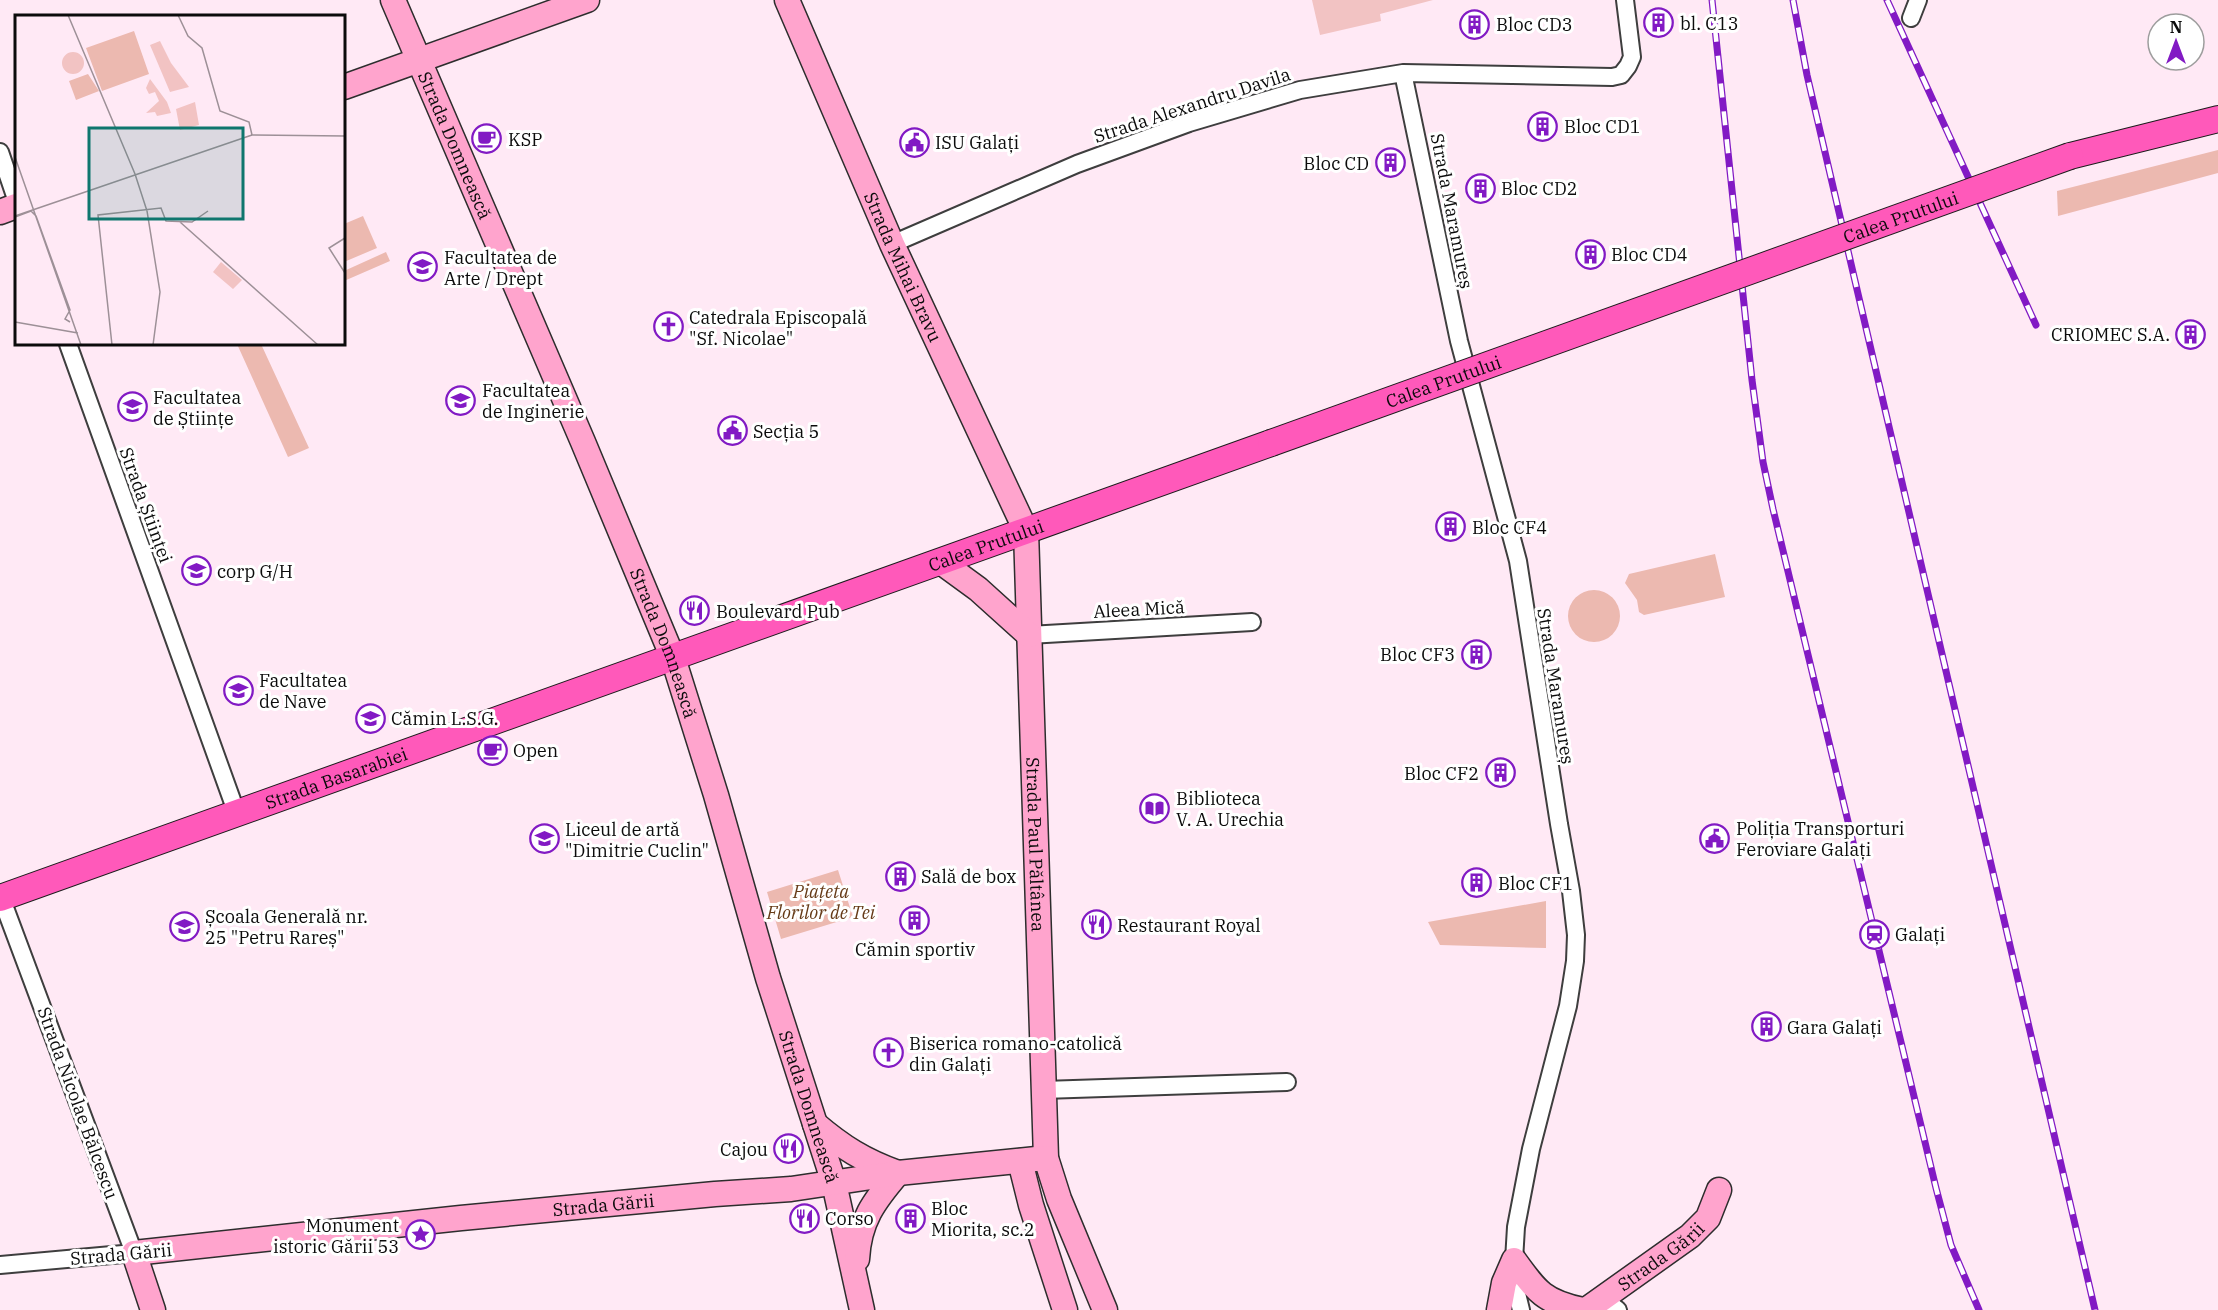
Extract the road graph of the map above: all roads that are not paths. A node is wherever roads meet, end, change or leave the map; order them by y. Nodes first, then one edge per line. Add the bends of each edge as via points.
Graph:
1 (393, 0) edge
2 (587, 0) edge
3 (788, 0) edge
4 (1625, 0) edge
5 (1918, 0) edge
6 (1911, 18) dead end
7 (419, 59) junction
8 (1403, 73) junction
9 (345, 87) edge
10 (2218, 119) edge
11 (0, 152) edge
12 (15, 196) edge
13 (15, 206) edge
14 (0, 212) edge
15 (892, 244) junction
16 (68, 345) edge
17 (1026, 531) junction
18 (941, 562) junction
19 (1252, 622) dead end
20 (1029, 635) junction
21 (673, 658) junction
22 (237, 814) junction
23 (1, 897) edge
24 (1287, 1082) dead end
25 (1043, 1090) junction
26 (815, 1124) junction
27 (1046, 1158) junction
28 (1020, 1161) junction
29 (898, 1173) junction
30 (834, 1183) junction
31 (1719, 1190) dead end
32 (134, 1254) junction
33 (1514, 1260) junction
34 (0, 1265) edge
35 (856, 1280) junction
36 (1597, 1307) edge
37 (153, 1310) edge
38 (862, 1310) edge
39 (1065, 1310) edge
40 (1105, 1310) edge
41 (1499, 1310) edge
42 (1521, 1310) edge

1 - 7 main road, Strada Domnească
2 - 7 main road
3 - 15 main road, Strada Mihai Bravu
4 - 8 street, Strada Alexandru Davila via 1632,57 1621,75
5 - 6 street
7 - 9 main road
7 - 21 main road, Strada Domnească
8 - 15 street, Strada Alexandru Davila via 1300,90 1189,123 1077,164
8 - 33 street, Strada Maramureș via 1459,342 1518,561 1576,935 1568,1006 1532,1149 1516,1227
10 - 17 main road, Calea Prutului, bridge via 2070,156
11 - 12 street
13 - 14 main road
15 - 17 main road, Strada Mihai Bravu
16 - 22 street, Strada Științei
17 - 18 main road, Calea Prutului
17 - 20 main road, Strada Paul Păltânea
18 - 20 main road
18 - 21 main road, Calea Prutului
19 - 20 street, Aleea Mică
20 - 25 main road, Strada Paul Păltânea
21 - 22 main road, Strada Basarabiei
21 - 26 main road, Strada Domnească
22 - 23 main road, Strada Basarabiei
23 - 32 street, Strada Nicolae Bălcescu
24 - 25 street
25 - 27 main road, Strada Paul Păltânea
26 - 29 main road via 846,1149
26 - 30 main road, Strada Domnească
27 - 28 main road, Strada Gării
27 - 40 main road
28 - 29 main road, Strada Gării
28 - 39 main road
29 - 30 main road, Strada Gării
29 - 35 main road via 866,1217 858,1240
30 - 32 main road, Strada Gării
30 - 35 main road, Strada Domnească
31 - 36 main road, Strada Gării via 1708,1218
32 - 34 street, Strada Gării
32 - 37 main road, Strada Nicolae Bălcescu
33 - 36 main road via 1550,1300
33 - 41 main road
33 - 42 street, Strada Maramureș via 1514,1284
35 - 38 main road, Strada Domnească

